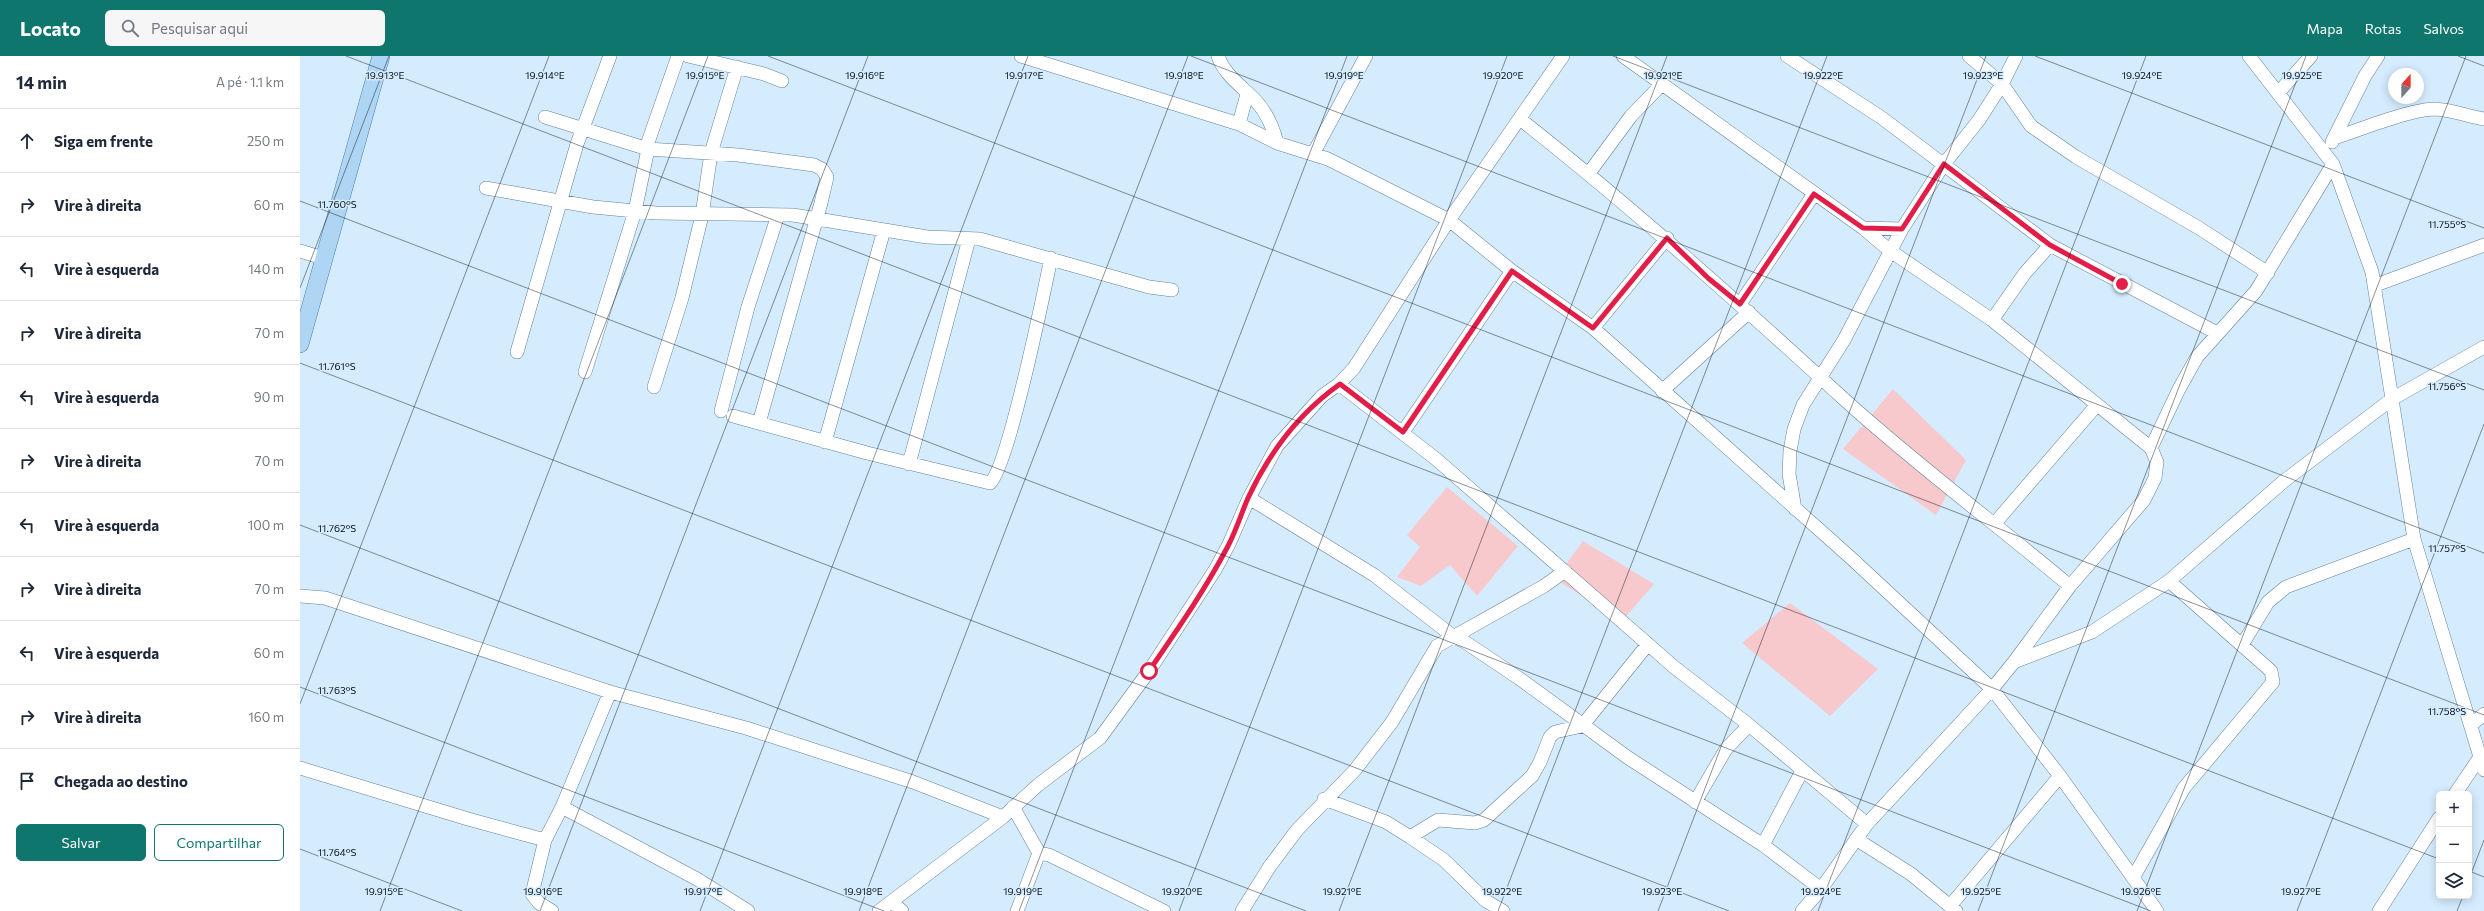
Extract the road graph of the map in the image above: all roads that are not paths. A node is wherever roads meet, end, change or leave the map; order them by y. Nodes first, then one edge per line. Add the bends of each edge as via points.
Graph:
1 (381, 56) edge
2 (610, 56) edge
3 (678, 56) edge
4 (688, 56) edge
5 (1021, 56) edge
6 (1218, 56) edge
7 (1366, 56) edge
8 (1563, 56) edge
9 (1623, 56) edge
10 (1787, 56) edge
11 (1969, 56) edge
12 (2016, 56) edge
13 (2249, 56) edge
14 (2311, 56) edge
15 (2378, 56) edge
16 (737, 68) junction
17 (782, 81) dead end
18 (1662, 84) junction
19 (2002, 84) junction
20 (2278, 93) junction
21 (1247, 94) junction
22 (545, 117) dead end
23 (1520, 119) junction
24 (2484, 119) edge
25 (1239, 124) junction
26 (582, 127) junction
27 (2334, 138) junction
28 (1277, 143) junction
29 (647, 148) junction
30 (711, 153) junction
31 (1313, 154) junction
32 (2329, 160) junction
33 (1944, 164) junction
34 (1589, 173) junction
35 (486, 188) dead end
36 (1814, 194) junction
37 (559, 202) junction
38 (635, 211) junction
39 (702, 215) junction
40 (778, 215) junction
41 (815, 219) junction
42 (1449, 220) junction
43 (1863, 228) junction
44 (1902, 229) junction
45 (884, 230) junction
46 (1667, 238) junction
47 (969, 239) junction
48 (2050, 245) junction
49 (2484, 245) edge
50 (1889, 250) junction
51 (300, 251) edge
52 (323, 258) junction
53 (1051, 258) junction
54 (1512, 271) junction
55 (2268, 273) junction
56 (2376, 284) junction
57 (1172, 290) dead end
58 (1745, 308) junction
59 (1992, 320) junction
60 (1593, 328) junction
61 (2217, 333) junction
62 (300, 344) edge
63 (2484, 347) edge
64 (517, 352) dead end
65 (585, 372) dead end
66 (1822, 377) junction
67 (1340, 384) junction
68 (654, 387) dead end
69 (1662, 391) junction
70 (2392, 399) junction
71 (2096, 406) junction
72 (759, 423) junction
73 (1403, 432) junction
74 (825, 442) junction
75 (2151, 448) junction
76 (909, 464) junction
77 (1249, 498) junction
78 (1795, 509) junction
79 (1995, 523) junction
80 (2414, 539) junction
81 (1565, 571) junction
82 (2169, 580) junction
83 (2070, 586) junction
84 (300, 596) edge
85 (1454, 637) junction
86 (1648, 644) junction
87 (2242, 645) junction
88 (2014, 662) junction
89 (1992, 689) junction
90 (610, 692) junction
91 (2484, 714) edge
92 (2471, 725) junction
93 (1582, 726) junction
94 (1749, 726) junction
95 (2482, 763) edge
96 (300, 768) edge
97 (1802, 771) junction
98 (2060, 776) junction
99 (2458, 791) edge
100 (1324, 799) junction
101 (1695, 802) junction
102 (562, 807) junction
103 (1013, 807) junction
104 (1003, 817) junction
105 (2436, 823) edge
106 (1867, 824) junction
107 (1410, 837) junction
108 (1856, 839) junction
109 (545, 840) junction
110 (1763, 845) junction
111 (1039, 853) junction
112 (2133, 878) junction
113 (1821, 889) junction
114 (892, 902) junction
115 (1953, 908) edge
116 (1804, 910) edge
117 (552, 911) edge
118 (748, 911) edge
119 (879, 911) edge
120 (902, 911) edge
121 (1017, 911) edge
122 (1164, 911) edge
123 (1242, 911) edge
124 (1502, 911) edge
125 (2157, 911) edge
126 (2379, 911) edge

1 - 52 main road
2 - 26 street
3 - 29 street
4 - 16 street
5 - 25 street
6 - 21 street
7 - 31 street
8 - 23 street
9 - 18 street
10 - 33 street via 1882,118
11 - 19 street
12 - 19 street
13 - 20 street
14 - 20 street
15 - 27 street via 2368,70
16 - 17 street
16 - 30 street
18 - 34 street via 1631,116
18 - 36 street
19 - 33 street via 1979,120
19 - 55 street via 2031,126 2076,158 2199,228
20 - 32 street
21 - 25 street
21 - 28 street via 1272,125
22 - 26 street
23 - 34 street
23 - 42 street
24 - 27 street via 2455,111 2434,109
25 - 28 street
26 - 29 street
26 - 37 street
27 - 32 street
28 - 31 street
29 - 30 street
29 - 38 street
30 - 39 street
30 - 41 street via 822,168 827,177
31 - 42 street
32 - 55 street
32 - 56 street
33 - 44 street
33 - 48 street
34 - 46 street via 1621,203
35 - 37 street
36 - 43 street
36 - 58 street
37 - 38 street
37 - 64 street
38 - 39 street
38 - 65 street
39 - 40 street
39 - 68 street via 676,320
40 - 41 street
40 - 72 street via 748,307 727,414
41 - 45 street
41 - 72 street
42 - 54 street
42 - 67 street via 1354,368
43 - 44 street
43 - 50 street
44 - 50 street
45 - 47 street via 927,238
45 - 74 street
46 - 58 street via 1708,278
46 - 60 street
47 - 53 street via 980,239
47 - 76 street
48 - 59 street via 2025,273
48 - 61 street
49 - 56 street
50 - 59 street
50 - 66 street
51 - 52 street
52 - 62 main road
53 - 57 street via 1149,287
53 - 76 street via 1013,421 994,480 986,483
54 - 60 street
54 - 73 street
55 - 61 street via 2242,308
56 - 70 street
58 - 66 street
58 - 69 street
59 - 71 street
60 - 69 street
61 - 75 street via 2197,357
63 - 70 street
66 - 78 street via 1803,405 1794,429 1789,474
66 - 79 street via 1934,477
67 - 73 street
67 - 77 street via 1322,396 1277,446
69 - 78 street
70 - 80 street
70 - 82 street via 2284,481
71 - 75 street
71 - 79 street
72 - 74 street
73 - 81 street
74 - 76 street
75 - 83 street via 2157,462 2155,478 2144,500
77 - 85 street via 1374,575
77 - 103 street via 1229,544 1204,588 1149,671 1100,738
78 - 89 street
79 - 83 street
80 - 87 street via 2286,587 2268,602
80 - 92 street
81 - 85 street via 1544,586
81 - 86 street
82 - 87 street
82 - 88 street via 2092,632
83 - 88 street
84 - 90 street via 325,598
85 - 93 street via 1514,675
85 - 100 street via 1437,646 1392,722 1355,770
86 - 93 street
86 - 94 street
87 - 112 street via 2271,670 2271,686 2184,788
88 - 89 street
89 - 98 street
89 - 106 street
90 - 102 street
90 - 104 street via 753,730 913,782
91 - 92 street
92 - 95 street
93 - 101 street
93 - 107 street via 1555,732 1550,737 1532,776 1484,820 1475,823 1438,820
94 - 97 street
94 - 101 street via 1726,749
95 - 99 street
96 - 109 street
97 - 106 street
97 - 110 street
98 - 112 street
98 - 115 street
100 - 107 street via 1386,822
100 - 123 street via 1274,860
101 - 110 street
102 - 109 street
102 - 118 street via 697,879
103 - 104 street
103 - 111 street
104 - 114 street
105 - 126 street
106 - 108 street
107 - 124 street via 1444,860 1486,901
108 - 113 street
108 - 115 street via 1911,874
109 - 117 street via 532,894 539,903
110 - 113 street
111 - 121 street
111 - 122 street via 1049,855
112 - 125 street
113 - 116 street
114 - 119 street
114 - 120 street

